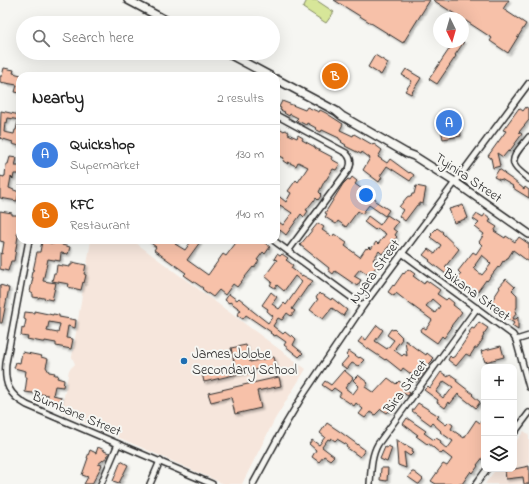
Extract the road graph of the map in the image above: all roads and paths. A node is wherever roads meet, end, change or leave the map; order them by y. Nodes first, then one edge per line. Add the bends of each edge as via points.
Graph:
1 (128, 0) edge
2 (158, 16) edge
3 (240, 60) edge
4 (263, 72) edge
5 (280, 81) edge
6 (529, 83) edge
7 (280, 117) edge
8 (529, 136) edge
9 (529, 179) edge
10 (455, 182) junction
11 (529, 234) edge
12 (28, 244) edge
13 (278, 244) edge
14 (288, 251) junction
15 (402, 254) junction
16 (363, 306) junction
17 (477, 308) junction
18 (529, 336) edge
19 (516, 340) junction
20 (529, 387) edge
21 (529, 413) edge
22 (517, 429) edge
23 (118, 444) junction
24 (160, 461) junction
25 (485, 472) edge
26 (101, 484) edge
27 (150, 484) edge
28 (212, 484) edge
29 (253, 484) edge
30 (370, 484) edge
31 (476, 484) edge

1 - 2 street
3 - 4 street
5 - 10 street, Tyinira Street via 336,111
6 - 10 street, Nyara Street
7 - 14 street via 346,153 351,161 349,169
8 - 9 street via 514,156 513,162 515,168
10 - 11 street, Tyinira Street
10 - 15 street, Nyara Street
12 - 23 street, Bumbane Street via 6,363 9,389 16,398 27,405
13 - 14 street
14 - 16 street
15 - 16 street, Nyara Street
15 - 17 street, Bikana Street
16 - 29 street, Nyara Street via 303,394
17 - 19 street, Bikana Street
17 - 30 street, Bira Street via 375,448
18 - 19 street
19 - 20 street, Bikana Street
21 - 22 street
23 - 24 street, Bumbane Street
23 - 26 street
24 - 27 street
24 - 28 street, Bumbane Street
25 - 31 street

